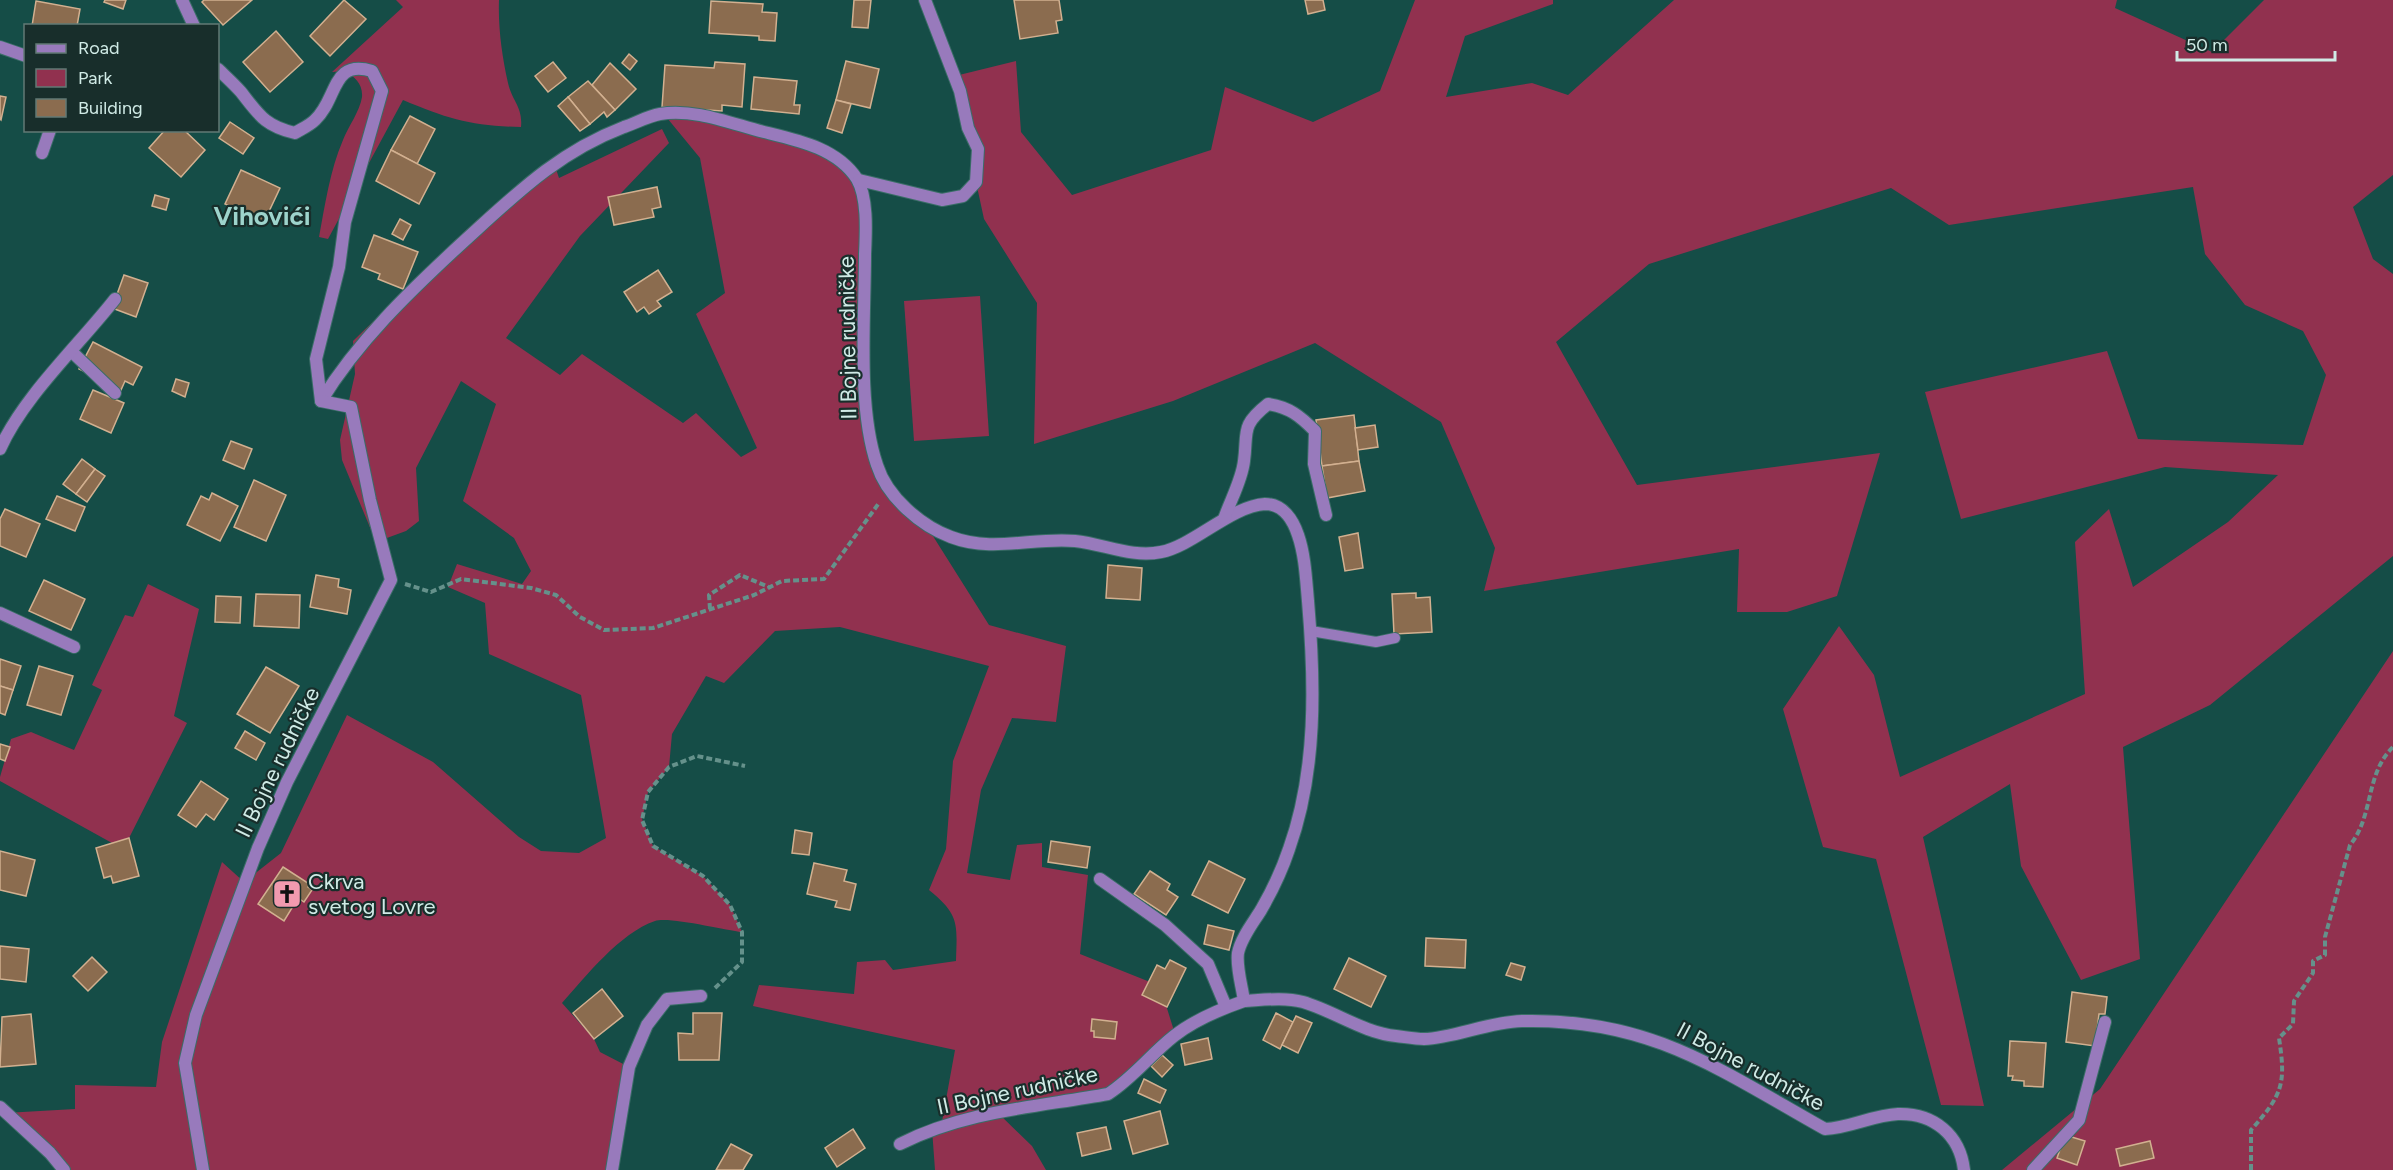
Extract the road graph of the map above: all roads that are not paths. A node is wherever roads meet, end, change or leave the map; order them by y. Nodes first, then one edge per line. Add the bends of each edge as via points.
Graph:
1 (182, 0) edge
2 (925, 0) edge
3 (193, 24) edge
4 (0, 47) edge
5 (24, 55) edge
6 (219, 70) edge
7 (49, 132) edge
8 (42, 153) dead end
9 (859, 180) junction
10 (115, 299) dead end
11 (72, 352) junction
12 (115, 393) dead end
13 (321, 402) junction
14 (0, 449) edge
15 (1326, 515) dead end
16 (1224, 519) junction
17 (0, 613) edge
18 (1311, 631) junction
19 (1395, 638) dead end
20 (74, 647) dead end
21 (1100, 879) dead end
22 (701, 996) road end
23 (1244, 1000) junction
24 (1226, 1007) junction
25 (2105, 1022) dead end
26 (0, 1107) edge
27 (900, 1144) dead end
28 (64, 1170) edge
29 (203, 1170) edge
30 (612, 1170) edge
31 (1964, 1170) edge
32 (2033, 1170) edge

1 - 3 street
2 - 9 street via 978,149 976,182 963,196 942,200
4 - 5 street
6 - 13 street via 240,90 256,114 276,129 295,133 316,120 345,71 357,67 372,71 382,91 345,222 339,267 316,358
7 - 8 street
9 - 13 street via 843,163 812,146 706,117 663,113 593,139 565,154 517,191 439,265 349,357
9 - 16 street, II Bojne rudničke via 865,215 863,332 868,415 878,468 897,498 926,525 953,538 985,546 1075,541 1130,553 1162,552
10 - 11 street
11 - 12 street
11 - 14 street via 7,432
13 - 29 street, II Bojne rudničke via 351,407 391,580 287,782 195,1015 185,1063
15 - 16 street via 1314,464 1315,431 1283,406 1268,405 1257,413 1244,438 1244,462
16 - 18 street, II Bojne rudničke via 1265,504 1281,508 1289,516 1298,535 1305,570
17 - 20 street
18 - 19 lane via 1377,642
18 - 23 street, II Bojne rudničke via 1311,753 1307,781 1290,848 1238,954
21 - 24 street via 1165,925 1208,964
22 - 30 street via 668,999 647,1024 629,1067
23 - 24 street, II Bojne rudničke
23 - 31 street, II Bojne rudničke via 1300,1002 1388,1035 1425,1039 1513,1021 1551,1020 1622,1029 1661,1041 1734,1076 1824,1129 1898,1114 1934,1120 1953,1137 1962,1154
24 - 27 street, II Bojne rudničke via 1175,1034 1108,1094 970,1118
25 - 32 street via 2079,1120
26 - 28 street

